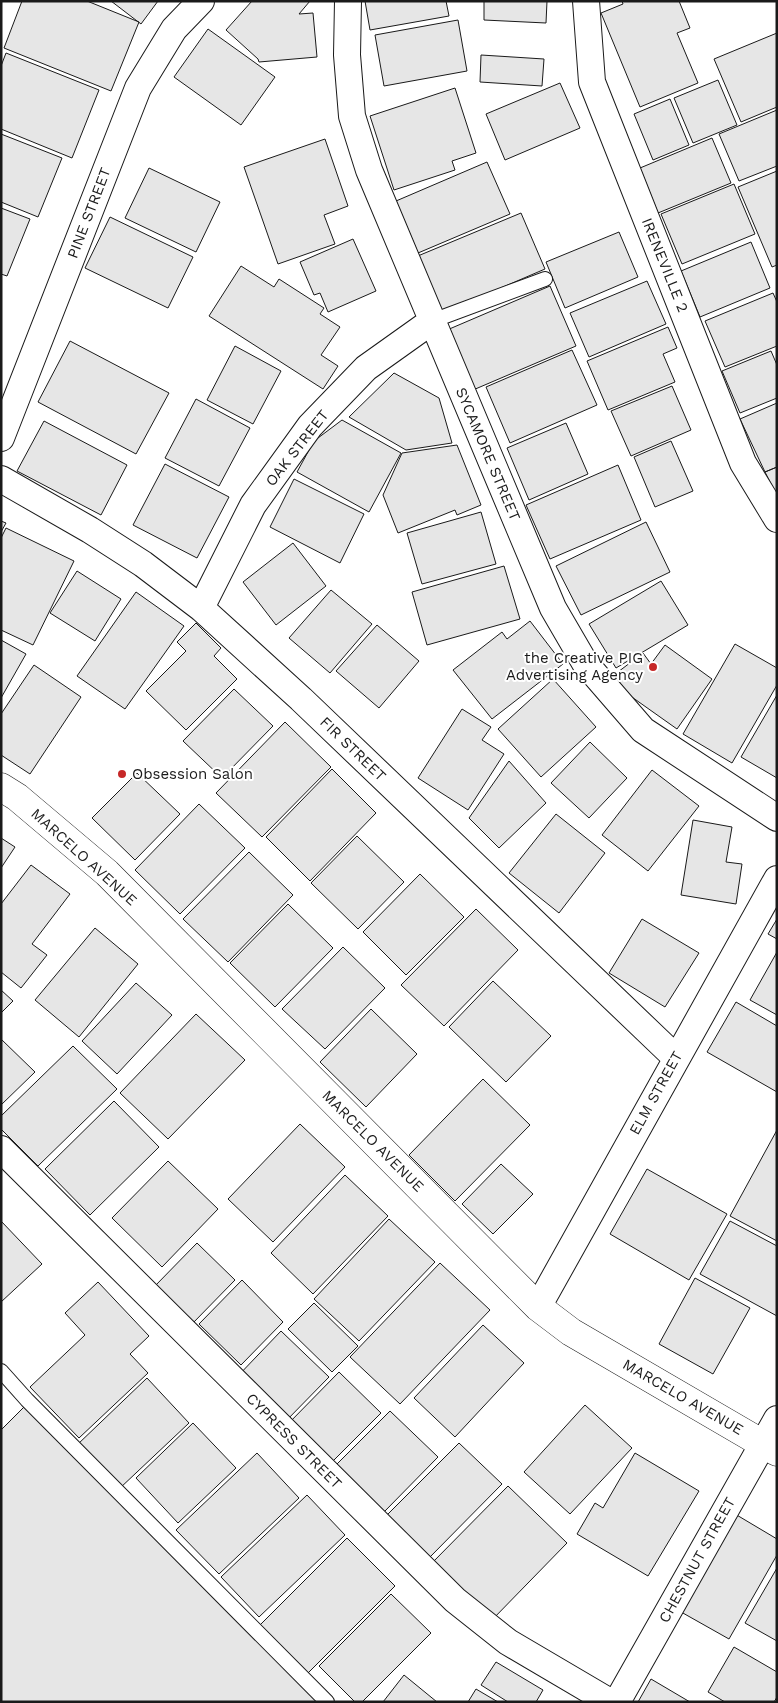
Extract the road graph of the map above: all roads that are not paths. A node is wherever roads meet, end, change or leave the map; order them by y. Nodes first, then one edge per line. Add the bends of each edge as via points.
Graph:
1 (201, 1) edge
2 (348, 1) edge
3 (586, 1) edge
4 (545, 279) dead end
5 (432, 321) junction
6 (1, 438) edge
7 (1, 479) edge
8 (777, 519) edge
9 (201, 608) junction
10 (1, 787) edge
11 (777, 818) edge
12 (777, 880) edge
13 (675, 1058) junction
14 (1, 1149) edge
15 (538, 1307) junction
16 (1, 1371) edge
17 (777, 1419) edge
18 (770, 1447) edge
19 (327, 1702) edge
20 (610, 1702) edge
21 (617, 1702) edge

1 - 6 street, PINE STREET via 174,29 138,88
2 - 5 street, SYCAMORE STREET via 347,54 352,116 369,170
3 - 8 street, IRENEVILLE 2 via 592,82 743,463
4 - 5 lane
5 - 9 street, OAK STREET via 366,368 310,426 254,505
5 - 11 street, SYCAMORE STREET via 552,608 585,663 642,730
7 - 9 street, FIR STREET via 143,564
9 - 13 street, FIR STREET via 301,699
10 - 15 street, MARCELO AVENUE via 107,873
12 - 13 street, ELM STREET
13 - 15 street, ELM STREET
14 - 20 street, CYPRESS STREET via 455,1600 508,1642
15 - 18 street, MARCELO AVENUE via 571,1332
16 - 19 lane
17 - 18 street, CHESTNUT STREET
18 - 21 street, CHESTNUT STREET

